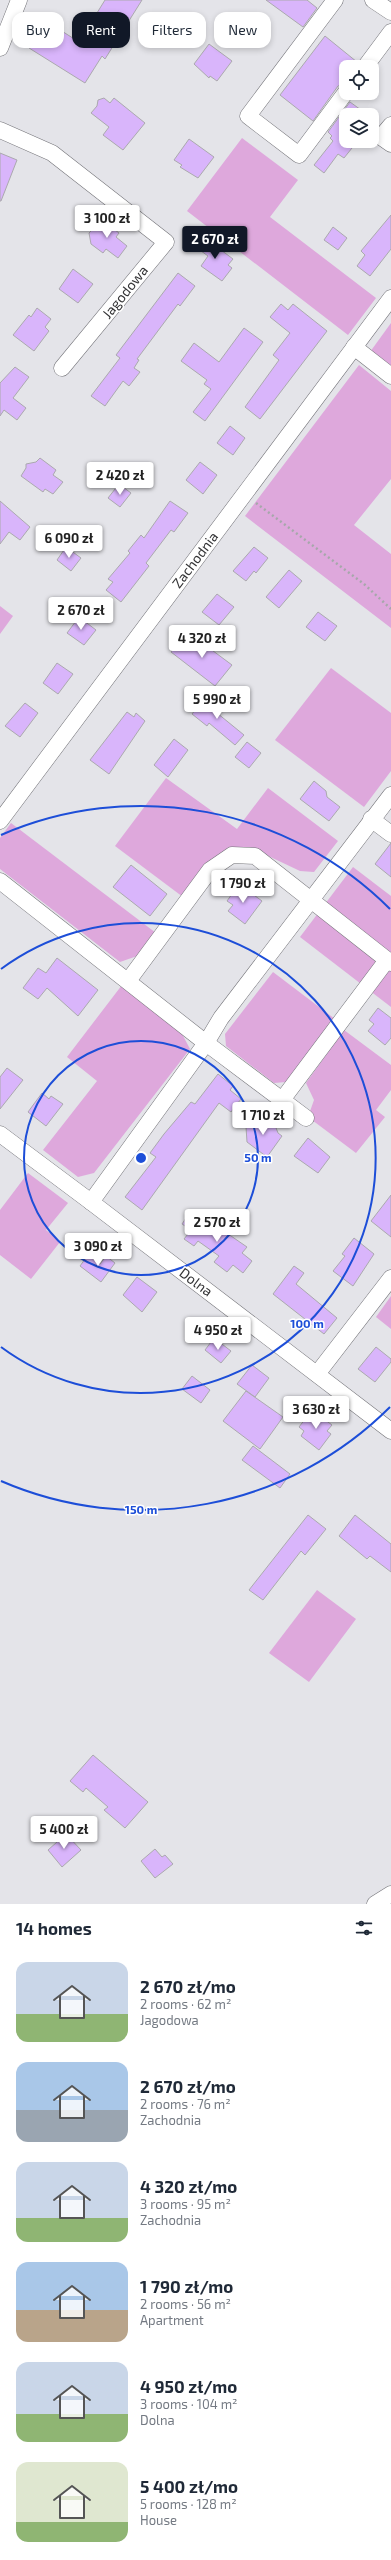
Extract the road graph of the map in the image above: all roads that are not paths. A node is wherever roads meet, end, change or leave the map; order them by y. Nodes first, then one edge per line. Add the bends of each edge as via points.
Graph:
1 (18, 0) edge
2 (335, 0) edge
3 (373, 0) edge
4 (391, 12) edge
5 (391, 32) edge
6 (0, 48) edge
7 (370, 60) edge
8 (340, 100) edge
9 (391, 125) edge
10 (0, 130) edge
11 (391, 144) edge
12 (391, 298) edge
13 (354, 347) junction
14 (62, 368) dead end
15 (391, 376) edge
16 (391, 795) edge
17 (371, 819) junction
18 (0, 821) edge
19 (391, 834) edge
20 (0, 881) edge
21 (312, 900) junction
22 (389, 961) edge
23 (128, 981) junction
24 (206, 1043) junction
25 (282, 1100) junction
26 (306, 1118) dead end
27 (0, 1134) edge
28 (92, 1202) junction
29 (391, 1278) edge
30 (317, 1374) junction
31 (391, 1432) edge
32 (391, 1894) edge
33 (375, 1904) edge

1 - 6 street
2 - 8 street via 248,116 299,155
3 - 4 street
5 - 7 street
9 - 11 street via 381,137
10 - 14 street, Jagodowa via 52,153 166,242
12 - 13 street, Zachodnia
13 - 15 street
13 - 18 street, Zachodnia
16 - 17 street
17 - 19 street
17 - 21 street
20 - 23 street
21 - 22 street
21 - 23 street via 255,856 232,855 210,870
21 - 24 street via 221,1018
22 - 25 street
23 - 24 street
24 - 25 street
24 - 28 street
25 - 26 street
27 - 28 street, Dolna
28 - 30 street, Dolna
29 - 30 street
30 - 31 street, Dolna
32 - 33 street

